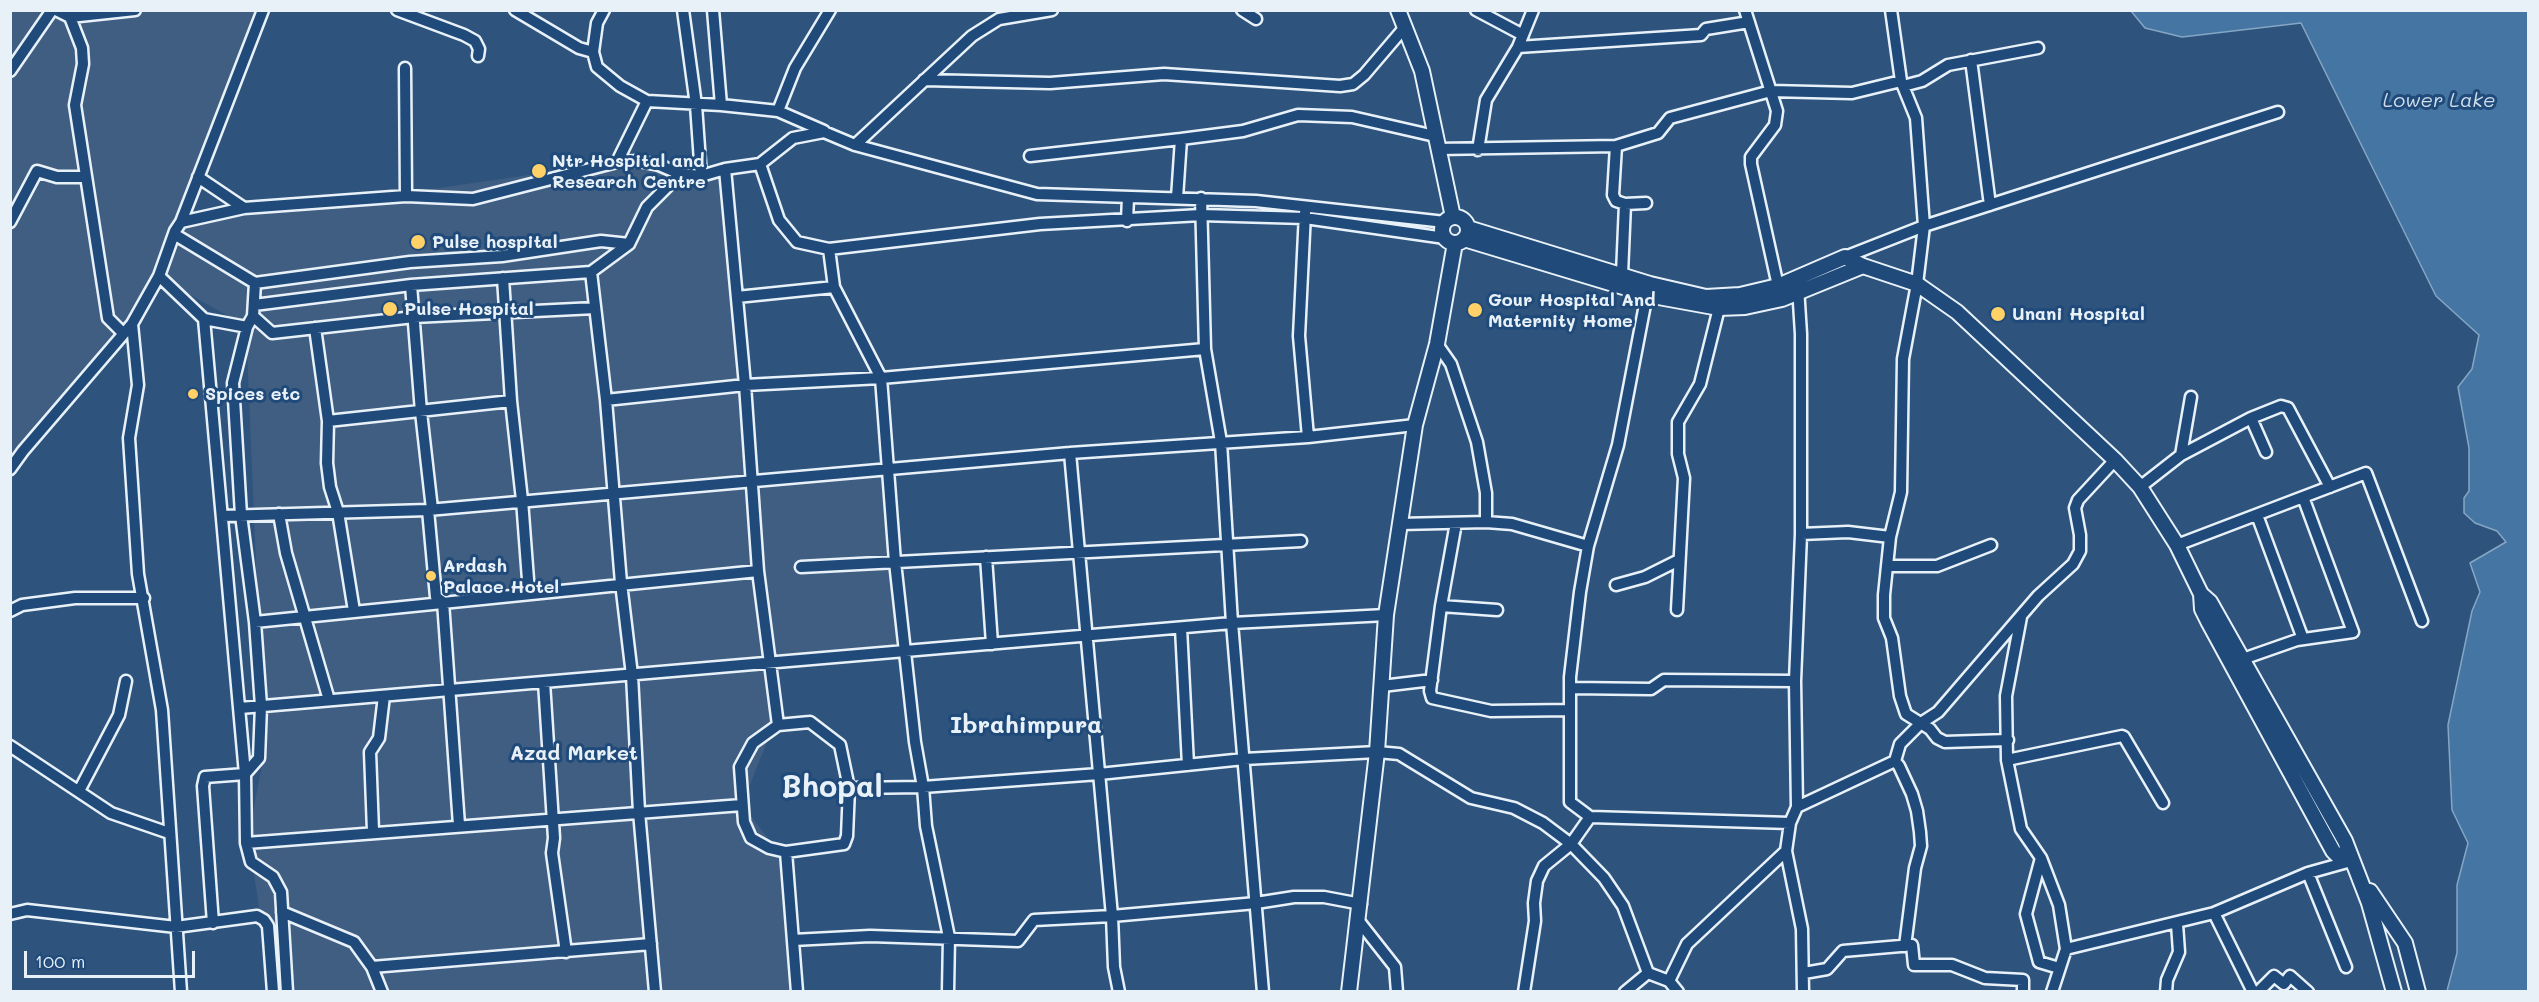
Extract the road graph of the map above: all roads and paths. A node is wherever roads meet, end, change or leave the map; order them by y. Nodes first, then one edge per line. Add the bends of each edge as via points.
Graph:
1 (54, 10) edge
2 (135, 10) edge
3 (263, 10) edge
4 (397, 10) edge
5 (515, 10) edge
6 (604, 10) edge
7 (683, 10) edge
8 (713, 10) edge
9 (1052, 10) edge
10 (1242, 10) edge
11 (1398, 10) edge
12 (1476, 10) edge
13 (1533, 10) edge
14 (1745, 10) edge
15 (1891, 10) edge
16 (827, 12) edge
17 (70, 17) junction
18 (1256, 19) dead end
19 (1749, 22) junction
20 (1405, 27) junction
21 (1523, 35) junction
22 (1518, 47) junction
23 (2038, 48) dead end
24 (593, 52) junction
25 (478, 56) dead end
26 (1971, 60) junction
27 (405, 68) dead end
28 (10, 71) edge
29 (924, 80) junction
30 (1902, 84) junction
31 (1771, 91) junction
32 (647, 101) junction
33 (696, 105) junction
34 (721, 105) junction
35 (778, 111) junction
36 (2278, 112) dead end
37 (824, 132) junction
38 (1181, 139) junction
39 (1437, 143) junction
40 (855, 145) junction
41 (1616, 146) junction
42 (1478, 150) junction
43 (1030, 156) dead end
44 (617, 162) junction
45 (760, 164) junction
46 (725, 169) junction
47 (680, 174) junction
48 (702, 176) junction
49 (85, 177) junction
50 (198, 177) junction
51 (406, 196) junction
52 (1128, 197) junction
53 (1177, 198) junction
54 (1201, 198) junction
55 (1646, 203) dead end
56 (1625, 204) junction
57 (1306, 205) junction
58 (1990, 205) junction
59 (243, 208) junction
60 (1201, 215) junction
61 (1305, 218) junction
62 (1449, 219) junction
63 (1127, 221) junction
64 (10, 222) edge
65 (181, 222) junction
66 (1924, 226) junction
67 (174, 234) junction
68 (1458, 237) junction
69 (629, 244) junction
70 (829, 249) junction
71 (1845, 257) junction
72 (1863, 266) junction
73 (591, 272) junction
74 (1622, 274) junction
75 (159, 276) junction
76 (503, 278) junction
77 (255, 283) junction
78 (1917, 284) junction
79 (411, 285) junction
80 (1797, 285) junction
81 (1778, 286) junction
82 (834, 287) junction
83 (1648, 289) junction
84 (736, 297) junction
85 (596, 308) junction
86 (1719, 308) junction
87 (254, 310) junction
88 (505, 311) junction
89 (414, 317) junction
90 (204, 319) junction
91 (132, 324) junction
92 (247, 327) junction
93 (315, 328) junction
94 (123, 333) junction
95 (1437, 344) junction
96 (1205, 349) junction
97 (881, 378) junction
98 (745, 385) junction
99 (2191, 397) dead end
100 (606, 400) junction
101 (511, 401) junction
102 (420, 412) junction
103 (2251, 418) junction
104 (328, 421) junction
105 (1414, 425) junction
106 (1308, 438) junction
107 (1221, 442) junction
108 (2266, 452) dead end
109 (1070, 453) junction
110 (2181, 455) junction
111 (2115, 460) junction
112 (889, 468) junction
113 (10, 469) edge
114 (752, 479) junction
115 (2140, 487) junction
116 (2330, 487) junction
117 (614, 494) junction
118 (2303, 497) junction
119 (522, 500) junction
120 (430, 509) junction
121 (339, 512) junction
122 (279, 514) junction
123 (241, 515) junction
124 (2257, 515) junction
125 (222, 516) junction
126 (1486, 522) junction
127 (1456, 523) junction
128 (1400, 524) junction
129 (1801, 534) junction
130 (1890, 537) junction
131 (1301, 541) dead end
132 (1228, 545) junction
133 (1991, 545) dead end
134 (2177, 545) junction
135 (1588, 546) junction
136 (1078, 552) junction
137 (986, 557) junction
138 (1679, 560) junction
139 (895, 562) junction
140 (1887, 566) junction
141 (801, 567) dead end
142 (758, 571) junction
143 (621, 583) junction
144 (1616, 585) dead end
145 (529, 593) junction
146 (144, 598) junction
147 (443, 602) junction
148 (1441, 606) junction
149 (1497, 610) dead end
150 (1677, 610) dead end
151 (10, 611) edge
152 (354, 612) junction
153 (1386, 615) junction
154 (2021, 616) junction
155 (303, 617) junction
156 (2422, 621) dead end
157 (255, 622) junction
158 (1232, 623) junction
159 (1181, 628) junction
160 (1086, 636) junction
161 (2303, 639) junction
162 (992, 644) junction
163 (906, 651) junction
164 (2236, 662) junction
165 (770, 664) junction
166 (632, 675) junction
167 (1432, 680) junction
168 (126, 681) dead end
169 (1795, 681) junction
170 (544, 682) junction
171 (1382, 686) junction
172 (1571, 687) junction
173 (448, 690) junction
174 (384, 696) junction
175 (329, 700) junction
176 (261, 706) junction
177 (240, 708) junction
178 (1570, 710) junction
179 (1921, 723) junction
180 (778, 725) junction
181 (2008, 740) junction
182 (10, 746) edge
183 (1377, 752) junction
184 (1244, 759) junction
185 (2007, 760) junction
186 (1894, 761) junction
187 (1188, 765) junction
188 (245, 774) junction
189 (1099, 774) junction
190 (923, 787) junction
191 (849, 788) junction
192 (79, 791) junction
193 (2163, 804) dead end
194 (742, 805) junction
195 (1797, 807) junction
196 (639, 812) junction
197 (1590, 817) junction
198 (553, 818) junction
199 (1790, 823) junction
200 (459, 825) junction
201 (373, 831) junction
202 (169, 833) junction
203 (246, 843) junction
204 (1571, 844) junction
205 (1786, 851) junction
206 (786, 852) junction
207 (2041, 858) junction
208 (2351, 861) junction
209 (2308, 873) junction
210 (2361, 880) junction
211 (1256, 903) junction
212 (1361, 904) junction
213 (282, 912) junction
214 (2214, 913) junction
215 (10, 914) edge
216 (1112, 916) junction
217 (1358, 920) junction
218 (213, 923) junction
219 (2176, 924) junction
220 (176, 927) junction
221 (949, 937) junction
222 (793, 940) junction
223 (651, 944) junction
224 (1905, 946) junction
225 (2066, 949) junction
226 (566, 952) junction
227 (2346, 967) dead end
228 (372, 968) junction
229 (2059, 968) junction
230 (1648, 973) junction
231 (1804, 973) junction
232 (1669, 981) junction
233 (181, 992) edge
234 (273, 992) edge
235 (287, 992) edge
236 (382, 992) edge
237 (655, 992) edge
238 (797, 992) edge
239 (948, 992) edge
240 (1119, 992) edge
241 (1263, 992) edge
242 (1349, 992) edge
243 (1397, 992) edge
244 (1524, 992) edge
245 (1625, 992) edge
246 (1678, 992) edge
247 (1803, 992) edge
248 (2024, 992) edge
249 (2052, 992) edge
250 (2166, 992) edge
251 (2253, 992) edge
252 (2258, 992) edge
253 (2308, 992) edge
254 (2394, 992) edge
255 (2418, 992) edge

1 - 17 street
1 - 28 street
2 - 17 street
3 - 50 street
4 - 25 street via 464,35 474,41
5 - 24 street via 579,48
6 - 24 street via 597,22
7 - 33 street
8 - 34 street
9 - 29 street via 999,20 972,36
10 - 18 street
11 - 20 main road
12 - 21 street
13 - 21 street
14 - 19 street
15 - 30 street
16 - 35 street via 795,68
17 - 49 street via 82,48 75,105
19 - 22 street via 1706,29 1701,35
19 - 31 street
20 - 29 street via 1364,75 1353,84 1340,86 1164,74 1050,83
20 - 39 main road via 1422,71
21 - 22 street
22 - 42 street via 1486,100
23 - 26 street
24 - 32 street via 597,67
26 - 30 street via 1948,64 1922,81
26 - 58 street
27 - 51 street
29 - 40 street
30 - 31 street via 1852,93
30 - 66 street via 1916,118
31 - 41 street via 1670,118 1658,134
31 - 81 street via 1778,118 1750,164
32 - 33 street
32 - 44 street
33 - 34 street
33 - 48 street
34 - 35 street
35 - 37 street
36 - 58 street
37 - 40 street
37 - 45 street via 793,138
38 - 39 street via 1243,131 1298,115 1352,117
38 - 43 street
38 - 53 street
39 - 42 street
39 - 62 main road
40 - 52 street via 1037,194
41 - 42 street
41 - 56 street via 1613,195
44 - 47 street via 638,161
44 - 51 street via 473,199
45 - 46 street
45 - 70 street via 779,220 797,242
46 - 48 street
46 - 84 street
47 - 48 street
47 - 69 street via 647,207
49 - 64 street via 34,173
49 - 94 street via 108,318
50 - 59 street
50 - 65 street
51 - 59 street
52 - 53 street
52 - 63 street
53 - 54 street
54 - 57 street
54 - 60 street
55 - 56 street
56 - 74 street
57 - 61 street
57 - 62 street
58 - 66 street
59 - 65 street
60 - 61 street
60 - 63 street
60 - 96 street
61 - 68 street
61 - 106 street via 1299,336
62 - 68 main road via 1442,231
62 - 68 main road via 1461,218
63 - 70 street via 1040,224
65 - 67 street
66 - 71 street
66 - 78 street
67 - 75 street
67 - 77 street
68 - 74 main road
68 - 83 main road
68 - 95 main road
69 - 73 street
69 - 77 street via 601,241
70 - 82 street
71 - 72 main road
71 - 80 main road
72 - 78 main road
72 - 80 main road
73 - 76 street
73 - 85 street
74 - 83 main road
75 - 90 street
75 - 91 street
76 - 79 street
76 - 88 street
77 - 87 street
78 - 111 main road via 1957,312
78 - 130 street via 1903,358 1901,492
79 - 87 street
79 - 89 street
80 - 81 main road
80 - 86 main road via 1782,299
80 - 129 street via 1802,334
81 - 83 main road via 1740,295 1706,297
82 - 84 street
82 - 97 street
83 - 86 main road
83 - 135 street via 1618,445
84 - 98 street
85 - 88 street
85 - 100 street
86 - 138 street via 1700,384 1678,422 1678,454 1684,478
87 - 92 street
87 - 93 street via 272,333
88 - 89 street
88 - 101 street
89 - 93 street
89 - 102 street
90 - 92 street
90 - 125 street
91 - 94 street
91 - 146 street via 138,385 129,438 138,574
92 - 123 street via 233,382
93 - 104 street
94 - 113 street
95 - 105 main road
95 - 126 street via 1451,364 1477,442 1486,493
96 - 97 street
96 - 107 street
97 - 98 street
97 - 112 street
98 - 100 street
98 - 114 street
99 - 110 street
100 - 117 street
101 - 102 street
101 - 119 street
102 - 104 street
102 - 120 street
103 - 108 street
103 - 110 street
103 - 116 street via 2282,406 2288,408
104 - 121 street via 327,463
105 - 106 street
105 - 128 main road
106 - 107 street
107 - 109 street
107 - 132 street
109 - 112 street
109 - 136 street
110 - 115 street
111 - 115 main road
111 - 154 street via 2078,500 2075,508 2080,551 2073,564
112 - 114 street
112 - 139 street
114 - 117 street
114 - 142 street
115 - 134 main road
116 - 118 street
116 - 156 street via 2366,473
117 - 119 street
117 - 143 street
118 - 124 street
118 - 161 street via 2354,632
119 - 120 street
119 - 145 street
120 - 121 street
120 - 147 street via 436,597
121 - 122 street
121 - 152 street
122 - 123 street
122 - 155 street
123 - 125 street
123 - 157 street
124 - 134 street
124 - 161 street
125 - 177 street
126 - 127 street
126 - 135 street via 1512,524
127 - 128 street
127 - 148 street
128 - 153 main road
129 - 130 street via 1848,532
129 - 169 street
130 - 140 street
131 - 132 street
132 - 136 street
132 - 158 street
133 - 140 street via 1937,566
134 - 164 main road via 2201,594 2210,602
135 - 172 street
136 - 137 street
136 - 160 street
137 - 139 street
137 - 162 street
138 - 144 street via 1645,578
138 - 150 street
139 - 141 street
139 - 163 street
140 - 179 street via 1884,618 1892,638 1900,696 1906,714
142 - 143 street
142 - 165 street
143 - 145 street
143 - 166 street
145 - 147 street
146 - 151 street via 75,598 22,604
146 - 202 street via 162,710
147 - 152 street
147 - 173 street
148 - 149 street
148 - 167 street
152 - 155 street
153 - 158 street
153 - 171 main road
154 - 179 street via 1938,712
154 - 181 street via 2006,696
155 - 157 street
155 - 175 street
157 - 176 street
158 - 159 street
158 - 184 street
159 - 160 street
159 - 187 street
160 - 162 street
160 - 189 street
161 - 164 street
162 - 163 street
163 - 165 street
163 - 190 street
164 - 208 main road via 2345,841
165 - 166 street
165 - 180 street
166 - 170 street
166 - 196 street
167 - 171 street
167 - 178 street via 1430,691 1435,700 1491,711
168 - 192 street via 119,715
169 - 172 street via 1664,680 1651,689
169 - 195 street
170 - 173 street
170 - 198 street
171 - 183 main road
172 - 178 street
173 - 174 street
173 - 200 street
174 - 175 street
174 - 201 street via 379,738 370,752
175 - 176 street
176 - 177 street
176 - 188 street via 259,758
177 - 188 street
178 - 197 street via 1570,802
179 - 181 street via 1945,742
179 - 186 street via 1900,744
180 - 191 street via 810,722 825,731 840,745
180 - 194 street via 753,743 740,766
181 - 185 street
182 - 192 street
183 - 184 street
183 - 204 street via 1399,754 1471,798 1514,808
183 - 212 main road
184 - 187 street
184 - 211 street
185 - 193 street via 2122,736
185 - 207 street via 2021,829
186 - 195 street
186 - 224 street via 1912,794 1921,846
187 - 189 street
188 - 203 street
188 - 218 street via 205,777
189 - 190 street
189 - 216 street
190 - 191 street
190 - 221 street via 926,826
191 - 206 street via 844,844
192 - 202 street via 111,813
194 - 196 street
194 - 206 street via 751,838
195 - 199 street
196 - 198 street
196 - 223 street
197 - 199 street
197 - 204 street
198 - 200 street
198 - 226 street via 552,853
199 - 205 street
200 - 201 street
201 - 203 street
202 - 220 street
203 - 213 street via 251,862 278,883
204 - 230 street via 1604,878 1623,906
204 - 244 street via 1544,866 1537,881
205 - 231 street via 1802,929
205 - 232 street via 1687,944
206 - 222 street
207 - 225 street via 2059,905
207 - 229 street via 2026,914 2039,962
208 - 209 street
208 - 210 main road
209 - 214 street
209 - 227 street
210 - 254 main road
210 - 255 main road via 2405,943
211 - 212 street via 1324,897
211 - 216 street
211 - 241 street
212 - 217 main road
213 - 228 street via 354,942
213 - 235 street
214 - 219 street
214 - 251 street
215 - 220 street via 27,910
216 - 221 street via 1034,920 1018,941
216 - 240 street
217 - 242 main road
217 - 243 street via 1395,967
218 - 220 street
218 - 234 street via 257,916 264,920 268,926
219 - 225 street
219 - 250 street via 2179,952
220 - 233 street
221 - 222 street
221 - 239 street
222 - 238 street
223 - 226 street
223 - 237 street
224 - 231 street via 1843,951 1827,969
224 - 248 street via 1912,945 1914,964 1952,965 1984,978 2023,980
225 - 229 street
226 - 228 street
228 - 236 street
229 - 249 street
230 - 232 street
230 - 245 street
231 - 247 street
232 - 246 street
252 - 253 street via 2274,976 2284,984 2290,976

